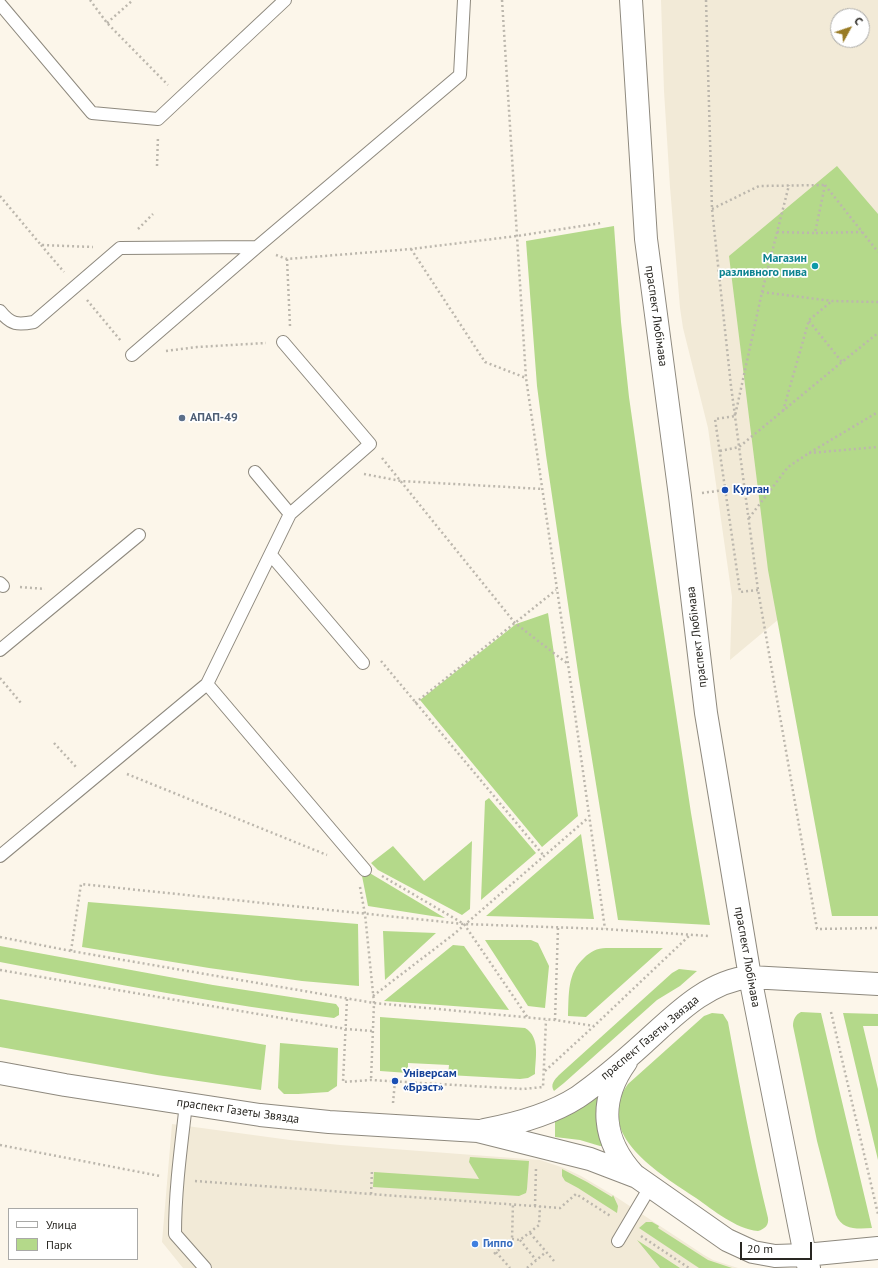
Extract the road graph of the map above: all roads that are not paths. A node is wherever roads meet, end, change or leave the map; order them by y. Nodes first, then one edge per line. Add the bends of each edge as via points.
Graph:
1 (285, 0) edge
2 (464, 0) edge
3 (630, 0) edge
4 (0, 4) edge
5 (257, 247) junction
6 (0, 311) edge
7 (284, 342) road end
8 (132, 355) dead end
9 (255, 472) dead end
10 (290, 514) junction
11 (139, 535) dead end
12 (271, 554) junction
13 (0, 650) edge
14 (363, 664) road end
15 (207, 684) junction
16 (0, 856) edge
17 (365, 870) road end
18 (750, 977) junction
19 (878, 984) edge
20 (636, 1050) junction
21 (0, 1073) edge
22 (186, 1104) junction
23 (478, 1131) junction
24 (644, 1182) junction
25 (618, 1241) dead end
26 (878, 1248) edge
27 (807, 1261) edge
28 (205, 1268) edge

1 - 4 lane via 158,119 92,113
2 - 5 lane via 460,76
3 - 18 main road, праспект Любімава via 646,239 706,713
5 - 6 lane via 120,248 34,322 22,325 7,320
5 - 8 lane
7 - 10 lane via 370,444
9 - 10 lane
10 - 12 lane
11 - 13 lane
12 - 14 lane
12 - 15 lane
15 - 16 lane
15 - 17 lane
18 - 19 main road, праспект Газеты Звязда
18 - 20 main road, праспект Газеты Звязда via 722,984 697,998
18 - 27 main road, праспект Любімава
20 - 23 main road, праспект Газеты Звязда via 584,1093 566,1104 538,1116
20 - 24 main road via 614,1084 607,1122 612,1140 624,1162
21 - 22 main road, праспект Газеты Звязда
22 - 23 main road, праспект Газеты Звязда via 292,1119
22 - 28 lane via 177,1180 175,1234
23 - 24 main road, праспект Газеты Звязда via 590,1159
24 - 25 lane
24 - 27 main road, праспект Газеты Звязда via 727,1240 752,1252
26 - 27 main road, праспект Газеты Звязда

